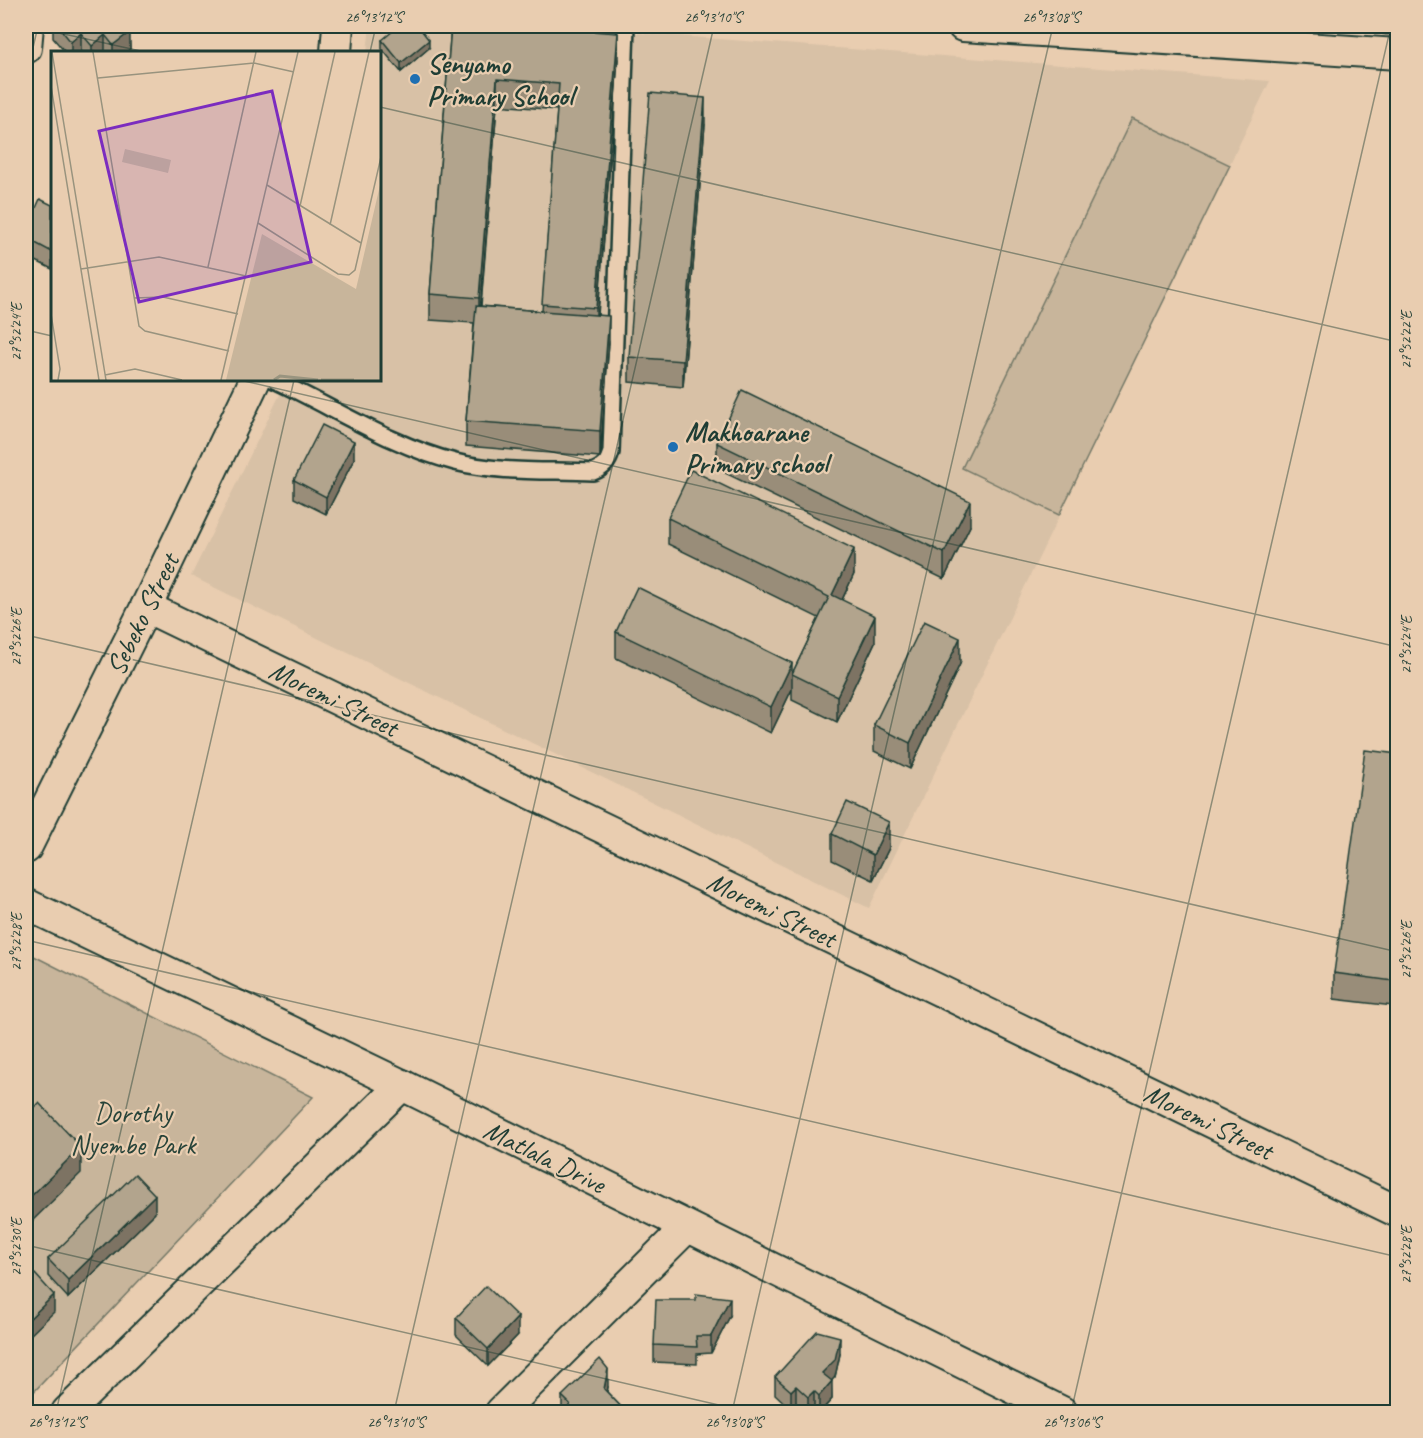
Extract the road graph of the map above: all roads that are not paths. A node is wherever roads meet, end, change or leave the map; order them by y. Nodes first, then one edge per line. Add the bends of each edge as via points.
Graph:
1 (28, 26) edge
2 (338, 26) edge
3 (626, 26) edge
4 (963, 26) edge
5 (26, 48) edge
6 (336, 51) edge
7 (1398, 54) edge
8 (255, 381) edge
9 (276, 381) edge
10 (146, 607) junction
11 (26, 848) edge
12 (26, 904) edge
13 (402, 1085) junction
14 (1398, 1212) edge
15 (687, 1227) junction
16 (67, 1413) edge
17 (501, 1413) edge
18 (1062, 1413) edge

1 - 5 street
2 - 6 street
3 - 9 lane via 610,452 600,469 582,472 454,462 397,440
4 - 7 street
8 - 10 street, Sebeko Street
10 - 11 street, Sebeko Street
10 - 14 street, Moremi Street
12 - 13 street, Matlala Drive
13 - 15 street, Matlala Drive
13 - 16 street
15 - 17 street
15 - 18 street, Matlala Drive

